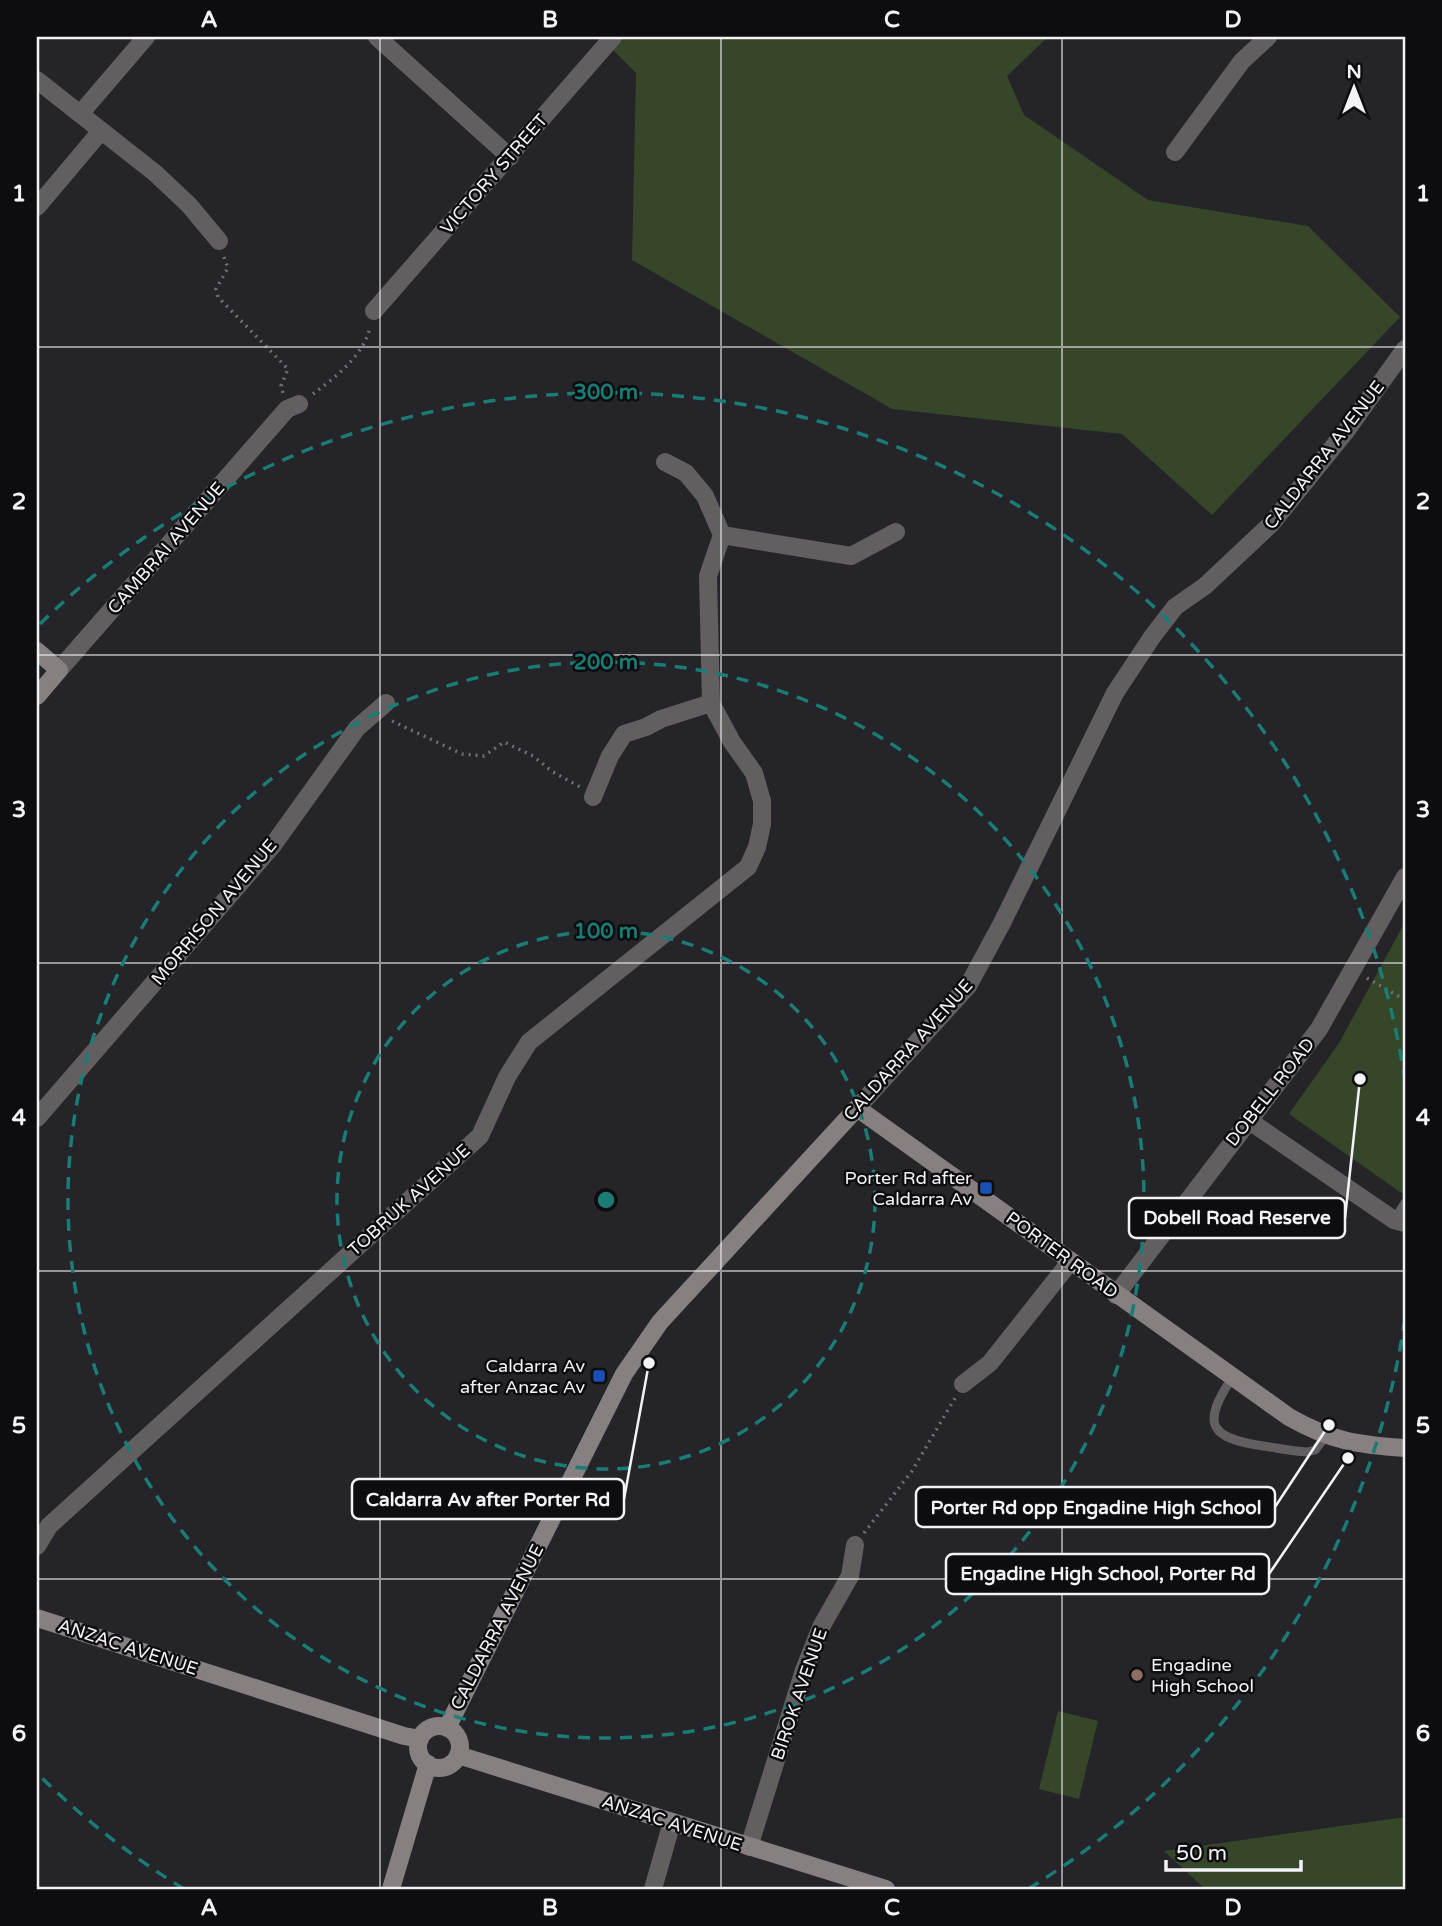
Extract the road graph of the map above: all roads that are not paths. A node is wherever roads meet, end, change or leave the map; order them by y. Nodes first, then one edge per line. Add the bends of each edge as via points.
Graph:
1 (146, 37) edge
2 (377, 37) edge
3 (614, 37) edge
4 (1268, 37) edge
5 (37, 80) edge
6 (80, 114) junction
7 (101, 131) junction
8 (1175, 152) dead end
9 (510, 157) junction
10 (37, 207) edge
11 (217, 237) road end
12 (374, 311) road end
13 (1405, 349) edge
14 (293, 407) road end
15 (665, 462) dead end
16 (896, 532) dead end
17 (722, 535) junction
18 (37, 650) edge
19 (59, 670) junction
20 (37, 696) edge
21 (386, 703) road end
22 (712, 703) junction
23 (593, 797) road end
24 (1405, 877) edge
25 (857, 1108) junction
26 (37, 1118) edge
27 (1248, 1121) junction
28 (1405, 1203) edge
29 (1400, 1222) edge
30 (1070, 1262) junction
31 (1116, 1295) junction
32 (1232, 1378) junction
33 (963, 1384) road end
34 (1326, 1436) junction
35 (1405, 1448) edge
36 (855, 1545) road end
37 (37, 1546) edge
38 (37, 1618) edge
39 (447, 1728) junction
40 (420, 1739) junction
41 (458, 1755) junction
42 (428, 1764) junction
43 (672, 1822) junction
44 (749, 1847) junction
45 (391, 1889) edge
46 (653, 1889) edge
47 (886, 1889) edge

1 - 6 street
2 - 9 street
3 - 9 street, VICTORY STREET
4 - 8 street via 1242,61
5 - 6 street
6 - 7 street
7 - 10 street
7 - 11 street via 155,173
9 - 12 street, VICTORY STREET
13 - 25 street, CALDARRA AVENUE via 1271,524 1205,586 1175,607 1152,637 1115,693 968,986
14 - 19 street, CAMBRAI AVENUE
15 - 17 street via 686,473 705,496
16 - 17 street via 851,556
17 - 22 street, TOBRUK AVENUE via 709,576
18 - 19 street
19 - 20 street, CAMBRAI AVENUE
21 - 26 street, MORRISON AVENUE via 357,728 273,845
22 - 23 street via 625,734
22 - 37 street, TOBRUK AVENUE via 754,773 762,801 762,824 748,867 528,1042 480,1136 49,1526
24 - 27 street, DOBELL ROAD via 1319,1029
25 - 30 street, PORTER ROAD
25 - 39 street, CALDARRA AVENUE via 677,1303 637,1353
27 - 29 street
27 - 31 street, DOBELL ROAD
28 - 29 lane
30 - 31 street, PORTER ROAD
30 - 33 street via 990,1363
31 - 32 street, PORTER ROAD
32 - 34 street, PORTER ROAD
32 - 34 lane via 1214,1412 1216,1427 1226,1438 1307,1452 1315,1450
34 - 35 street, PORTER ROAD
36 - 44 street, BIROK AVENUE via 850,1576 821,1627 804,1670
38 - 40 street, ANZAC AVENUE
39 - 40 street via 431,1727
39 - 41 street via 460,1744
40 - 42 street via 419,1752
41 - 42 street via 443,1767
41 - 43 street, ANZAC AVENUE
42 - 45 street
43 - 44 street, ANZAC AVENUE
43 - 46 street
44 - 47 street, ANZAC AVENUE

